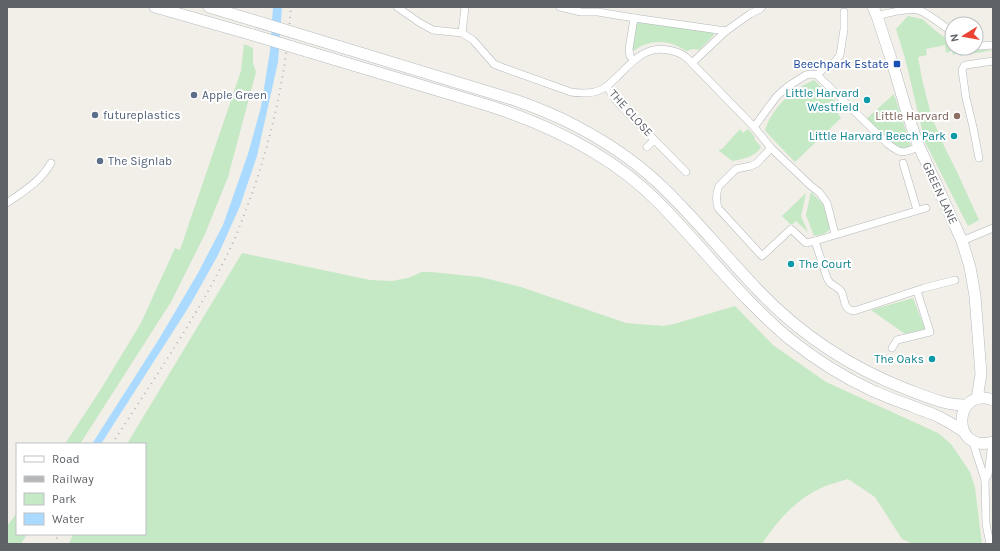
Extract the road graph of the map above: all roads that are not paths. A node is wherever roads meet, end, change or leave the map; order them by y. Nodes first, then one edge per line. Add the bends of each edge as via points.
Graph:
1 (155, 7) edge
2 (208, 7) edge
3 (397, 7) edge
4 (465, 7) edge
5 (560, 7) edge
6 (762, 7) edge
7 (590, 10) edge
8 (876, 10) edge
9 (844, 12) dead end
10 (634, 18) junction
11 (944, 26) edge
12 (726, 31) junction
13 (462, 33) junction
14 (633, 60) junction
15 (993, 61) edge
16 (692, 63) junction
17 (817, 75) junction
18 (607, 87) junction
19 (754, 127) junction
20 (654, 140) junction
21 (647, 147) dead end
22 (919, 147) junction
23 (771, 148) junction
24 (979, 158) dead end
25 (51, 163) dead end
26 (903, 163) dead end
27 (686, 172) dead end
28 (7, 203) edge
29 (926, 208) dead end
30 (917, 210) junction
31 (993, 228) edge
32 (835, 234) junction
33 (815, 241) junction
34 (962, 241) junction
35 (955, 280) dead end
36 (917, 291) junction
37 (892, 348) dead end
38 (981, 374) junction
39 (978, 399) junction
40 (992, 399) edge
41 (967, 405) junction
42 (963, 431) junction
43 (972, 440) junction
44 (993, 442) edge
45 (986, 480) junction
46 (990, 544) edge

1 - 42 main road, bridge via 511,113 574,140 627,176 655,200 764,316 819,361 865,387 938,416
2 - 41 main road, bridge via 515,100 573,125 630,160 655,181 759,292 788,319 837,356 886,381 923,396 953,405
3 - 13 street via 433,30
4 - 13 street
5 - 7 street via 581,12
6 - 12 street
7 - 10 street
8 - 11 street via 919,10
8 - 22 main road, GREEN LANE
9 - 17 street via 840,55
10 - 12 street
10 - 14 street via 629,49
12 - 16 street
13 - 18 street via 473,40 494,64 537,81 583,94
14 - 16 street via 646,52 661,48 683,55
14 - 18 street
15 - 24 street via 966,65 962,70
16 - 19 street
17 - 19 street via 806,75 787,87
17 - 22 street via 895,150 901,153
18 - 20 street, THE CLOSE via 618,103
19 - 23 street
20 - 21 street, THE CLOSE
20 - 27 street, THE CLOSE
22 - 34 main road, GREEN LANE
23 - 32 street via 827,202
23 - 33 street via 754,165 736,169 719,186 716,199 718,208 762,256 792,229 806,243
25 - 28 street via 37,182
26 - 30 street
29 - 30 street
30 - 32 street
31 - 34 street
32 - 33 street
33 - 36 street via 827,278 841,291 849,310
34 - 38 main road, GREEN LANE via 975,296
35 - 36 street
36 - 37 street via 930,332 897,340
38 - 39 main road, GREEN LANE
38 - 40 main road, GREEN LANE
39 - 40 main road
39 - 41 main road
41 - 42 main road via 961,418
42 - 43 main road
43 - 44 main road via 984,444
43 - 45 street
44 - 45 street
45 - 46 street via 986,524

